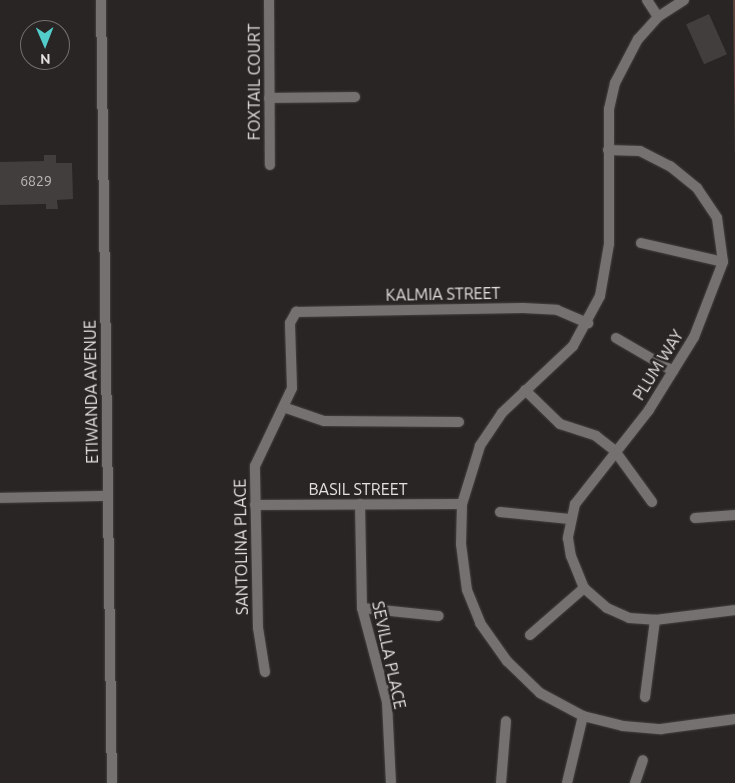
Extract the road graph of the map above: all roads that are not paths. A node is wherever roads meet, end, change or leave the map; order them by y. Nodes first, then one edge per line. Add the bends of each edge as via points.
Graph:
1 (101, 0) edge
2 (269, 0) edge
3 (647, 0) edge
4 (684, 0) edge
5 (658, 17) junction
6 (355, 97) dead end
7 (269, 98) junction
8 (608, 150) junction
9 (270, 164) dead end
10 (640, 243) dead end
11 (723, 262) junction
12 (296, 312) joint
13 (588, 323) junction
14 (616, 338) dead end
15 (673, 371) junction
16 (525, 390) junction
17 (286, 408) junction
18 (459, 422) dead end
19 (615, 451) junction
20 (108, 496) junction
21 (0, 498) edge
22 (652, 502) dead end
23 (360, 504) junction
24 (462, 504) junction
25 (255, 505) junction
26 (500, 512) dead end
27 (735, 516) edge
28 (695, 518) dead end
29 (570, 519) junction
30 (584, 588) junction
31 (362, 608) junction
32 (735, 610) edge
33 (438, 616) dead end
34 (655, 620) junction
35 (530, 636) dead end
36 (265, 672) dead end
37 (645, 698) dead end
38 (583, 716) junction
39 (735, 719) edge
40 (506, 720) dead end
41 (643, 760) dead end
42 (112, 783) edge
43 (391, 783) edge
44 (502, 783) edge
45 (567, 783) edge
46 (635, 783) edge

1 - 20 street, ETIWANDA AVENUE
2 - 7 street, FOXTAIL COURT
3 - 5 street
4 - 5 street
5 - 8 street via 638,39 615,83
6 - 7 street
7 - 9 street, FOXTAIL COURT
8 - 11 street, PLUM WAY via 640,151 670,166 697,188 717,218
8 - 13 street via 609,244 600,296
10 - 11 street
11 - 15 street, PLUM WAY via 712,300
12 - 13 street, KALMIA STREET via 523,308 557,310
12 - 17 street, SANTOLINA PLACE via 290,323 292,388
13 - 16 street via 573,346
14 - 15 street
15 - 19 street, PLUM WAY via 648,410
16 - 19 street via 560,424 596,436
16 - 24 street via 502,413 480,446
17 - 18 street via 324,421
17 - 25 street, SANTOLINA PLACE via 255,466
19 - 22 street
19 - 29 street, PLUM WAY via 583,490
20 - 21 street
20 - 42 street, ETIWANDA AVENUE
23 - 24 street, BASIL STREET
23 - 25 street, BASIL STREET
23 - 31 street, SEVILLA PLACE
24 - 38 street via 467,590 480,623 507,661 540,693
25 - 36 street, SANTOLINA PLACE via 258,628
26 - 29 street
27 - 28 street
29 - 30 street, PLUM WAY via 570,556
30 - 34 street, PLUM WAY via 607,608 629,618
30 - 35 street
31 - 33 street
31 - 43 street, SEVILLA PLACE via 387,702
32 - 34 street
34 - 37 street
38 - 39 street via 661,729
38 - 45 street
40 - 44 street
41 - 46 street

